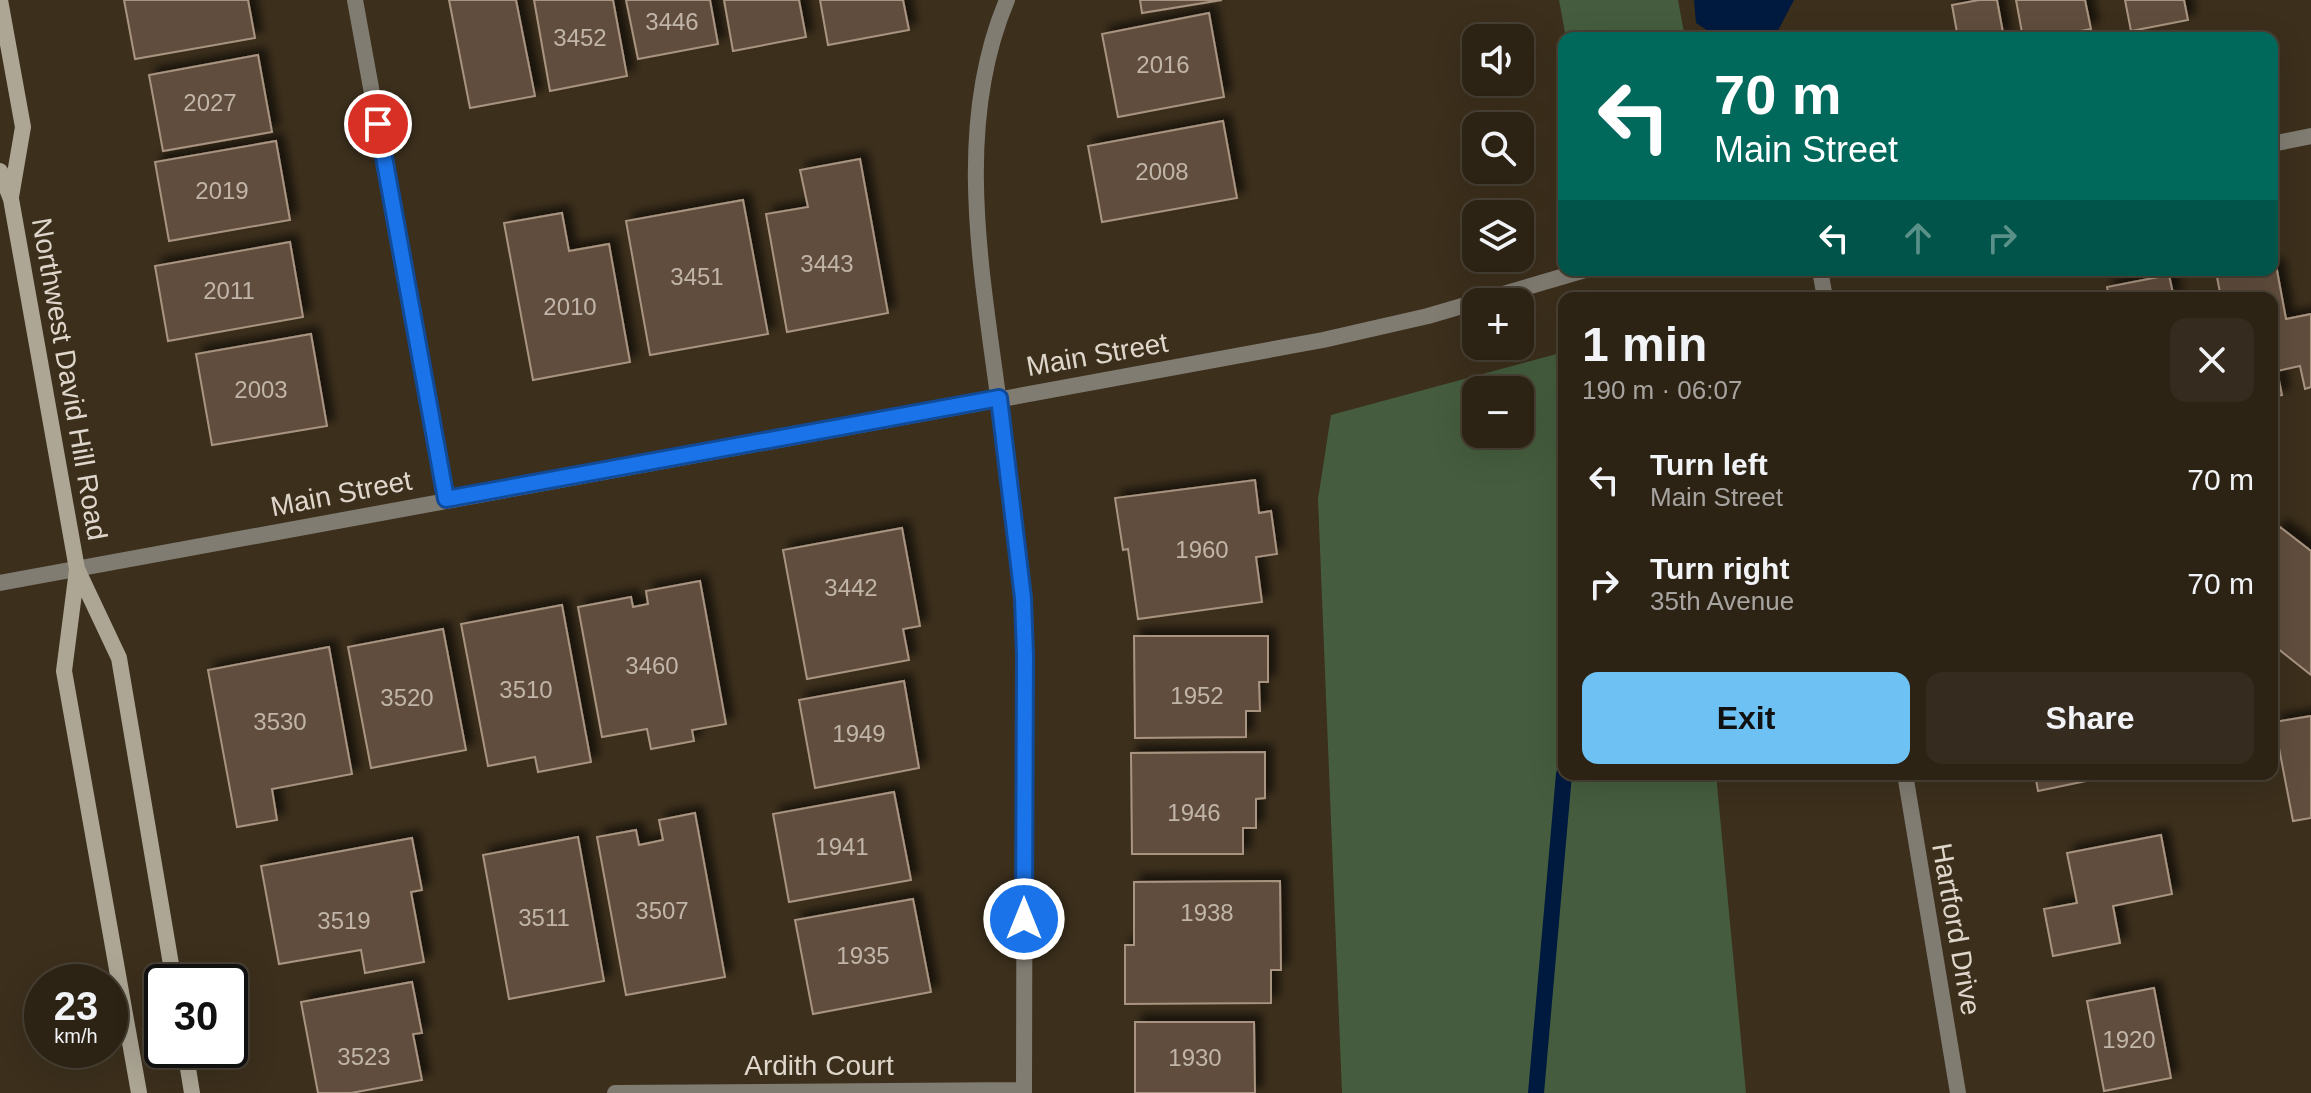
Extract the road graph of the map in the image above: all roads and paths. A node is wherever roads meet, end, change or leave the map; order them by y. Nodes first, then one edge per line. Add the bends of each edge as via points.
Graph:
1 (0, 0) edge
2 (355, 0) edge
3 (1007, 0) edge
4 (2311, 136) edge
5 (2278, 143) edge
6 (0, 171) edge
7 (11, 199) junction
8 (1565, 276) edge
9 (999, 398) junction
10 (446, 499) junction
11 (77, 569) junction
12 (0, 583) edge
13 (1906, 780) edge
14 (171, 964) edge
15 (188, 1068) edge
16 (1024, 1092) edge
17 (139, 1093) edge
18 (192, 1093) edge
19 (615, 1093) edge
20 (1958, 1093) edge

1 - 7 street, Northwest David Hill Road via 23,127
2 - 10 street
3 - 9 street via 984,76 975,174 982,282
4 - 5 street
6 - 7 street, Northwest David Hill Road
7 - 11 street, Northwest David Hill Road
8 - 9 street, Main Street via 1323,340
9 - 10 street, Main Street
9 - 16 street via 1023,598
10 - 11 street, Main Street
11 - 12 street, Main Street
11 - 14 street, Northwest David Hill Road via 119,658
11 - 17 street, Northwest David Hill Road via 64,671
13 - 20 street, Hartford Drive
15 - 18 street
16 - 19 street, Ardith Court

